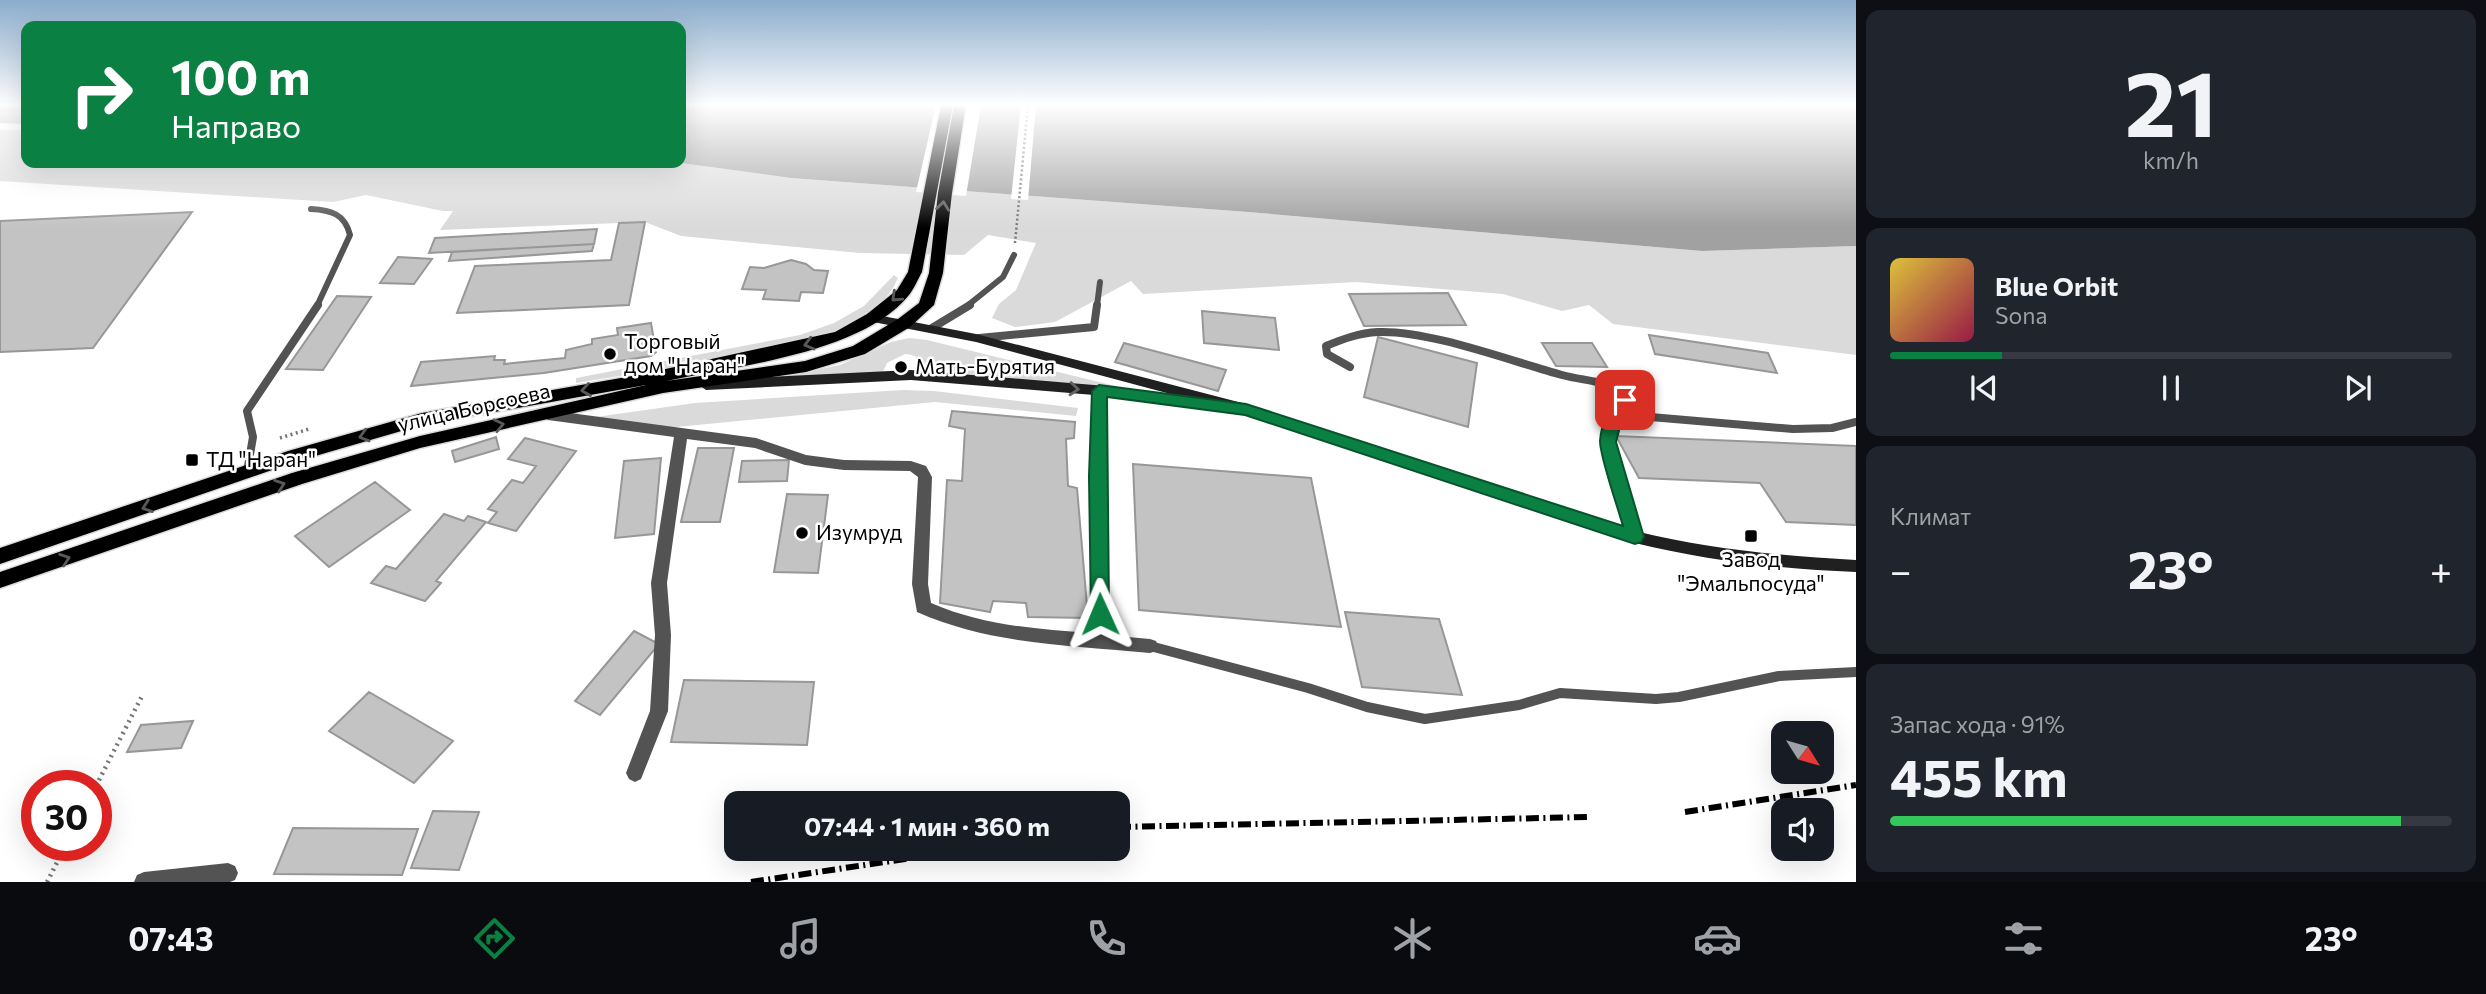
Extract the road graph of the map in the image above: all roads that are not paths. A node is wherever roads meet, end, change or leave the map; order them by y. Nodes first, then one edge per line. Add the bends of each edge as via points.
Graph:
1 (939, 146) edge
2 (953, 146) edge
3 (311, 209) dead end
4 (1014, 255) road end
5 (1100, 282) dead end
6 (926, 305) junction
7 (872, 318) junction
8 (904, 323) junction
9 (932, 328) junction
10 (976, 338) junction
11 (1350, 367) dead end
12 (663, 387) junction
13 (1099, 391) junction
14 (1246, 409) junction
15 (1615, 414) junction
16 (548, 415) junction
17 (1856, 422) edge
18 (681, 434) junction
19 (247, 472) junction
20 (1635, 537) junction
21 (0, 556) edge
22 (1856, 566) edge
23 (0, 580) edge
24 (1098, 640) junction
25 (1150, 646) joint
26 (1856, 672) edge
27 (635, 773) dead end
28 (228, 873) dead end
29 (144, 882) edge

1 -> 7 main road, улица Борсоева via 915,272 902,293
6 -> 2 main road via 936,274
3 - 19 lane via 342,215 350,234 317,307 247,411 253,437
4 - 9 lane via 1006,274
5 - 10 lane via 1094,327
6 - 8 main road, улица Борсоева
6 - 9 street via 926,319
7 - 8 street
7 -> 19 main road, улица Борсоева via 840,336 791,349 422,419
8 - 9 street
8 - 12 main road, улица Борсоева via 859,350 806,366
9 - 10 street
10 - 14 street
11 - 15 lane via 1327,354 1326,346 1350,336 1379,332 1432,339 1567,376 1607,382 1623,391 1625,400
12 -> 13 street via 911,375
12 - 16 main road, улица Борсоева
13 - 14 street
13 - 24 street
14 - 20 street
15 - 17 lane via 1793,429
15 - 20 lane via 1608,442
16 - 18 street
23 -> 16 main road, улица Борсоева via 359,459
18 - 24 street via 756,443 805,460 922,470 923,607 983,629
18 - 27 street via 659,583 663,635 659,711
19 -> 21 main road, улица Борсоева
20 - 22 street via 1737,559
24 - 25 street
25 - 26 lane via 1425,719 1519,705 1560,692 1679,698 1779,676
28 - 29 street

